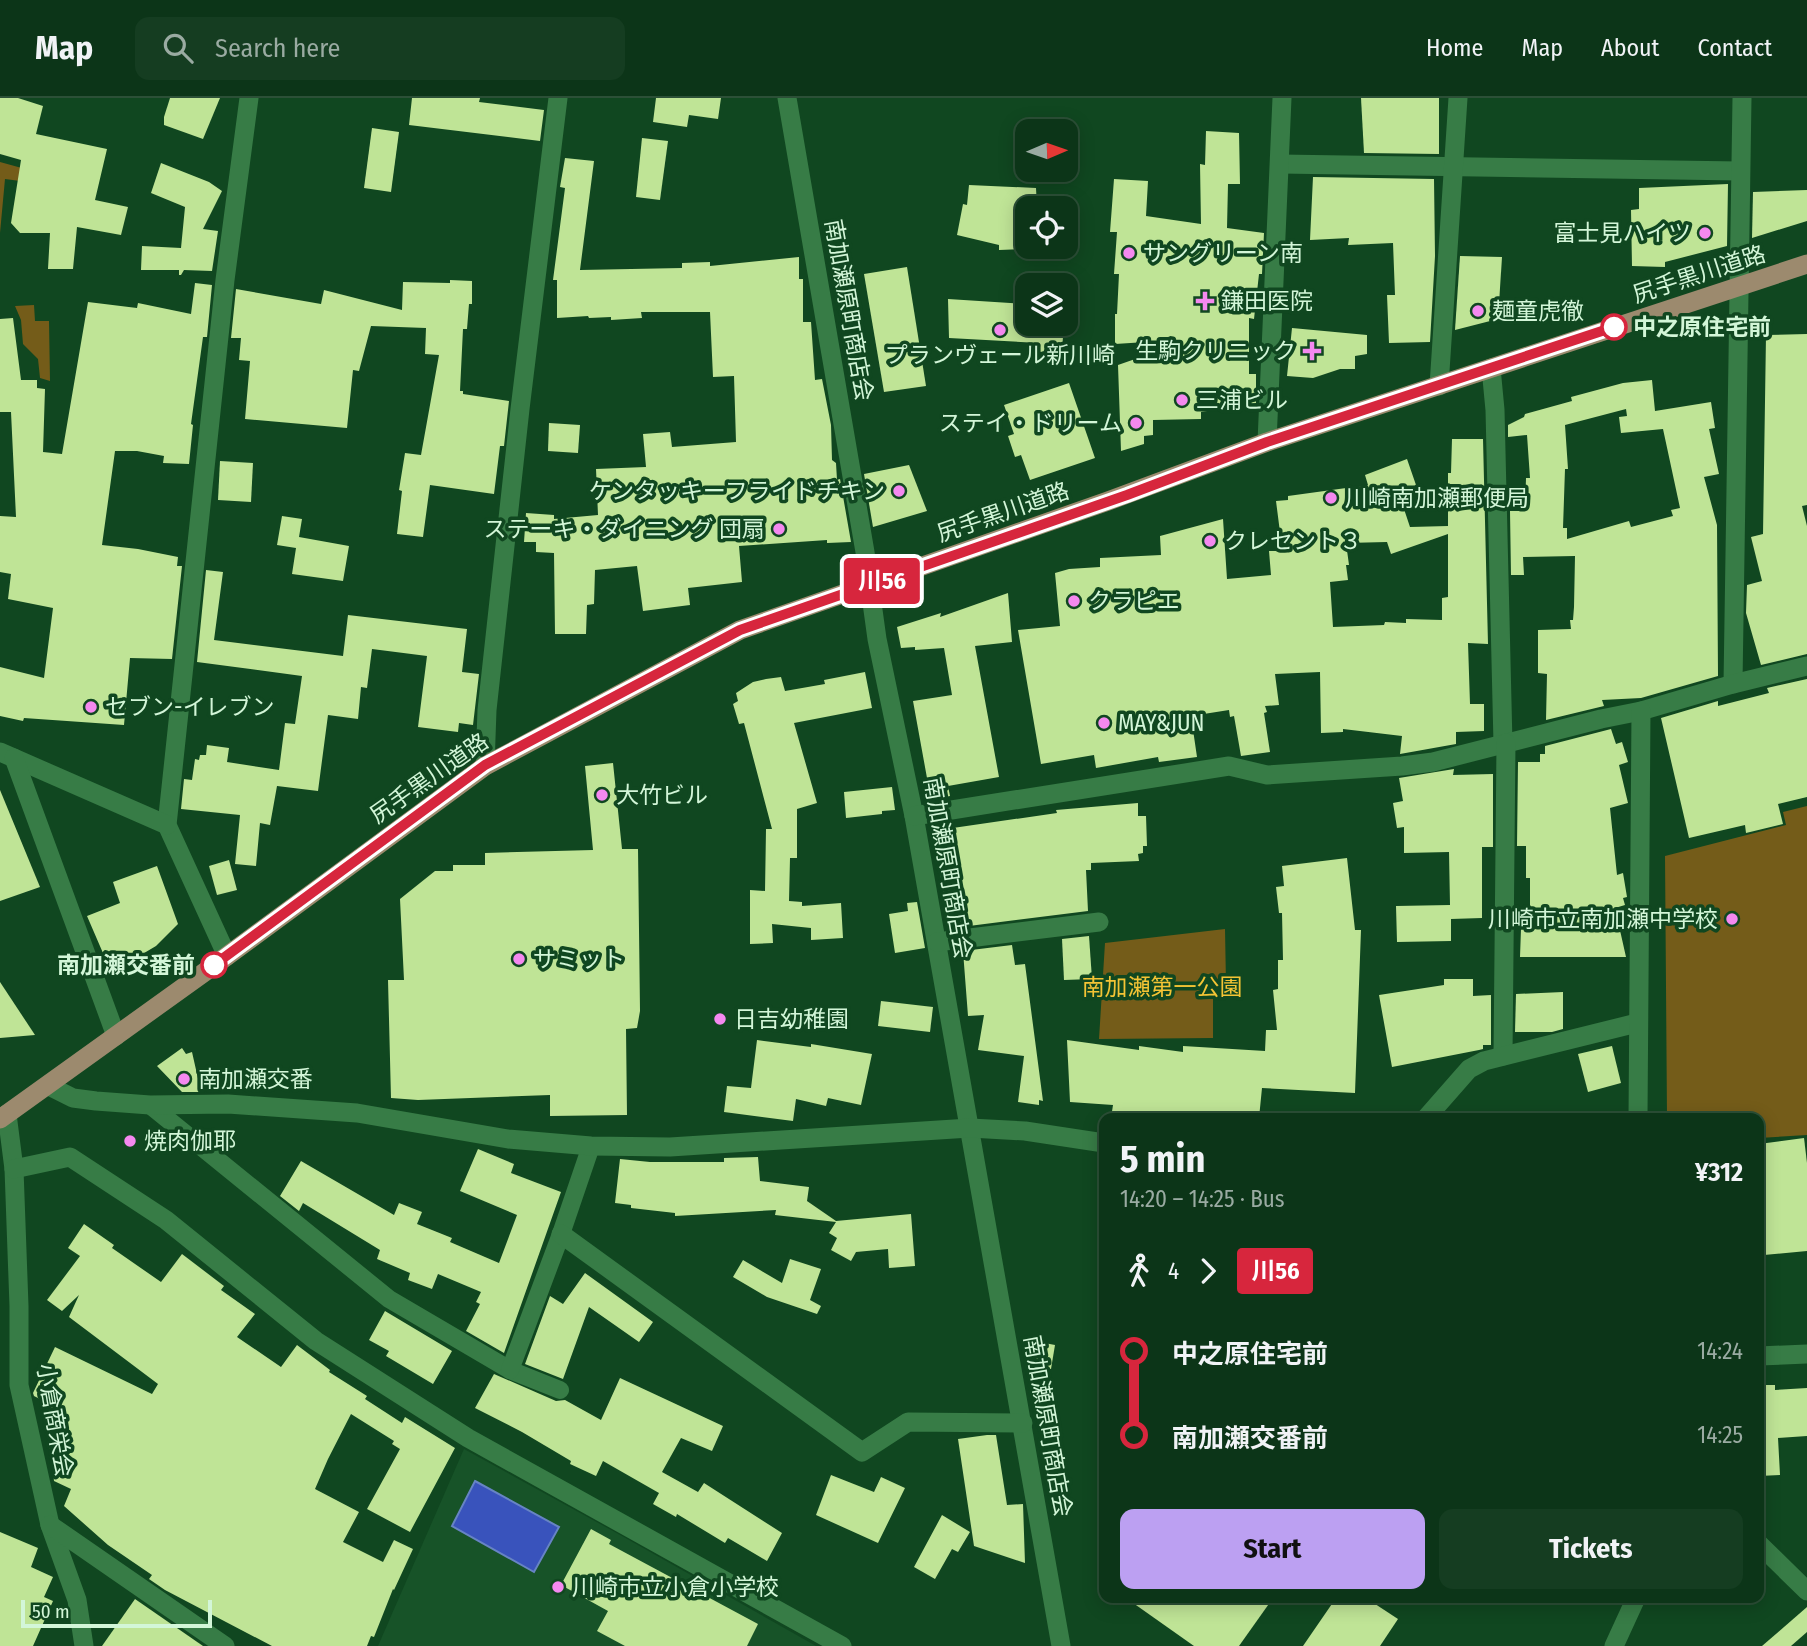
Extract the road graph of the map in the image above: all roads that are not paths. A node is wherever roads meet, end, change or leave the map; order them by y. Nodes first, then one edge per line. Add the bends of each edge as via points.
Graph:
1 (249, 98) edge
2 (558, 98) edge
3 (787, 98) edge
4 (1282, 98) edge
5 (1458, 98) edge
6 (1742, 98) edge
7 (1280, 164) junction
8 (1455, 166) junction
9 (1740, 171) junction
10 (1807, 264) edge
11 (1738, 287) junction
12 (1491, 368) junction
13 (1439, 386) junction
14 (1267, 442) junction
15 (870, 586) junction
16 (1807, 666) edge
17 (1733, 684) junction
18 (1641, 711) junction
19 (1505, 743) junction
20 (7, 755) edge
21 (485, 765) junction
22 (914, 816) junction
23 (167, 825) junction
24 (1099, 922) dead end
25 (937, 942) junction
26 (227, 956) junction
27 (1637, 1023) junction
28 (116, 1036) junction
29 (1503, 1056) junction
30 (49, 1086) junction
31 (150, 1105) junction
32 (1430, 1113) edge
33 (1638, 1113) edge
34 (3, 1116) edge
35 (970, 1128) junction
36 (1099, 1142) edge
37 (591, 1146) junction
38 (14, 1169) junction
39 (561, 1234) junction
40 (1807, 1354) edge
41 (1764, 1356) edge
42 (510, 1370) junction
43 (560, 1390) dead end
44 (1023, 1423) junction
45 (50, 1525) junction
46 (1764, 1549) edge
47 (1807, 1591) edge
48 (1634, 1603) edge
49 (85, 1646) edge
50 (225, 1646) edge
51 (842, 1646) edge
52 (1061, 1646) edge
53 (1614, 1646) edge

1 - 23 street
2 - 21 street via 491,669
3 - 15 street, 南加瀬原町商店会
4 - 7 street
5 - 8 street
6 - 9 street
7 - 8 street
7 - 14 street
8 - 9 street
8 - 13 street
9 - 11 street
10 - 11 main road, 尻手黒川道路
11 - 12 main road, 尻手黒川道路
11 - 17 street
12 - 13 main road, 尻手黒川道路
12 - 19 street
13 - 14 main road, 尻手黒川道路
14 - 15 main road, 尻手黒川道路
15 - 21 main road, 尻手黒川道路 via 740,630
15 - 22 street, 南加瀬原町商店会
16 - 17 street
17 - 18 street
18 - 19 street
18 - 27 street
19 - 22 street via 1402,766 1267,775 1229,766
19 - 29 street
20 - 23 street
20 - 28 street
21 - 26 main road, 尻手黒川道路
22 - 25 street, 南加瀬原町商店会
23 - 26 street
24 - 25 street
25 - 35 street, 南加瀬原町商店会
26 - 28 main road, 尻手黒川道路
27 - 29 street
27 - 33 street
28 - 30 main road, 尻手黒川道路
29 - 32 street via 1469,1069
30 - 31 street via 73,1098
30 - 34 main road, 尻手黒川道路
31 - 37 street via 228,1104 358,1113 508,1139
31 - 42 street via 388,1299
34 - 38 street, 小倉商栄会
35 - 36 street
35 - 37 street via 670,1147
35 - 44 street, 南加瀬原町商店会
37 - 39 street
38 - 45 street, 小倉商栄会 via 19,1385
38 - 51 street via 70,1157 166,1220 316,1341 468,1438
39 - 42 street
39 - 44 street via 862,1452 908,1422
40 - 41 street
42 - 43 street
44 - 52 street, 南加瀬原町商店会
45 - 49 street, 小倉商栄会 via 77,1600
45 - 50 street
46 - 47 street
48 - 53 street

